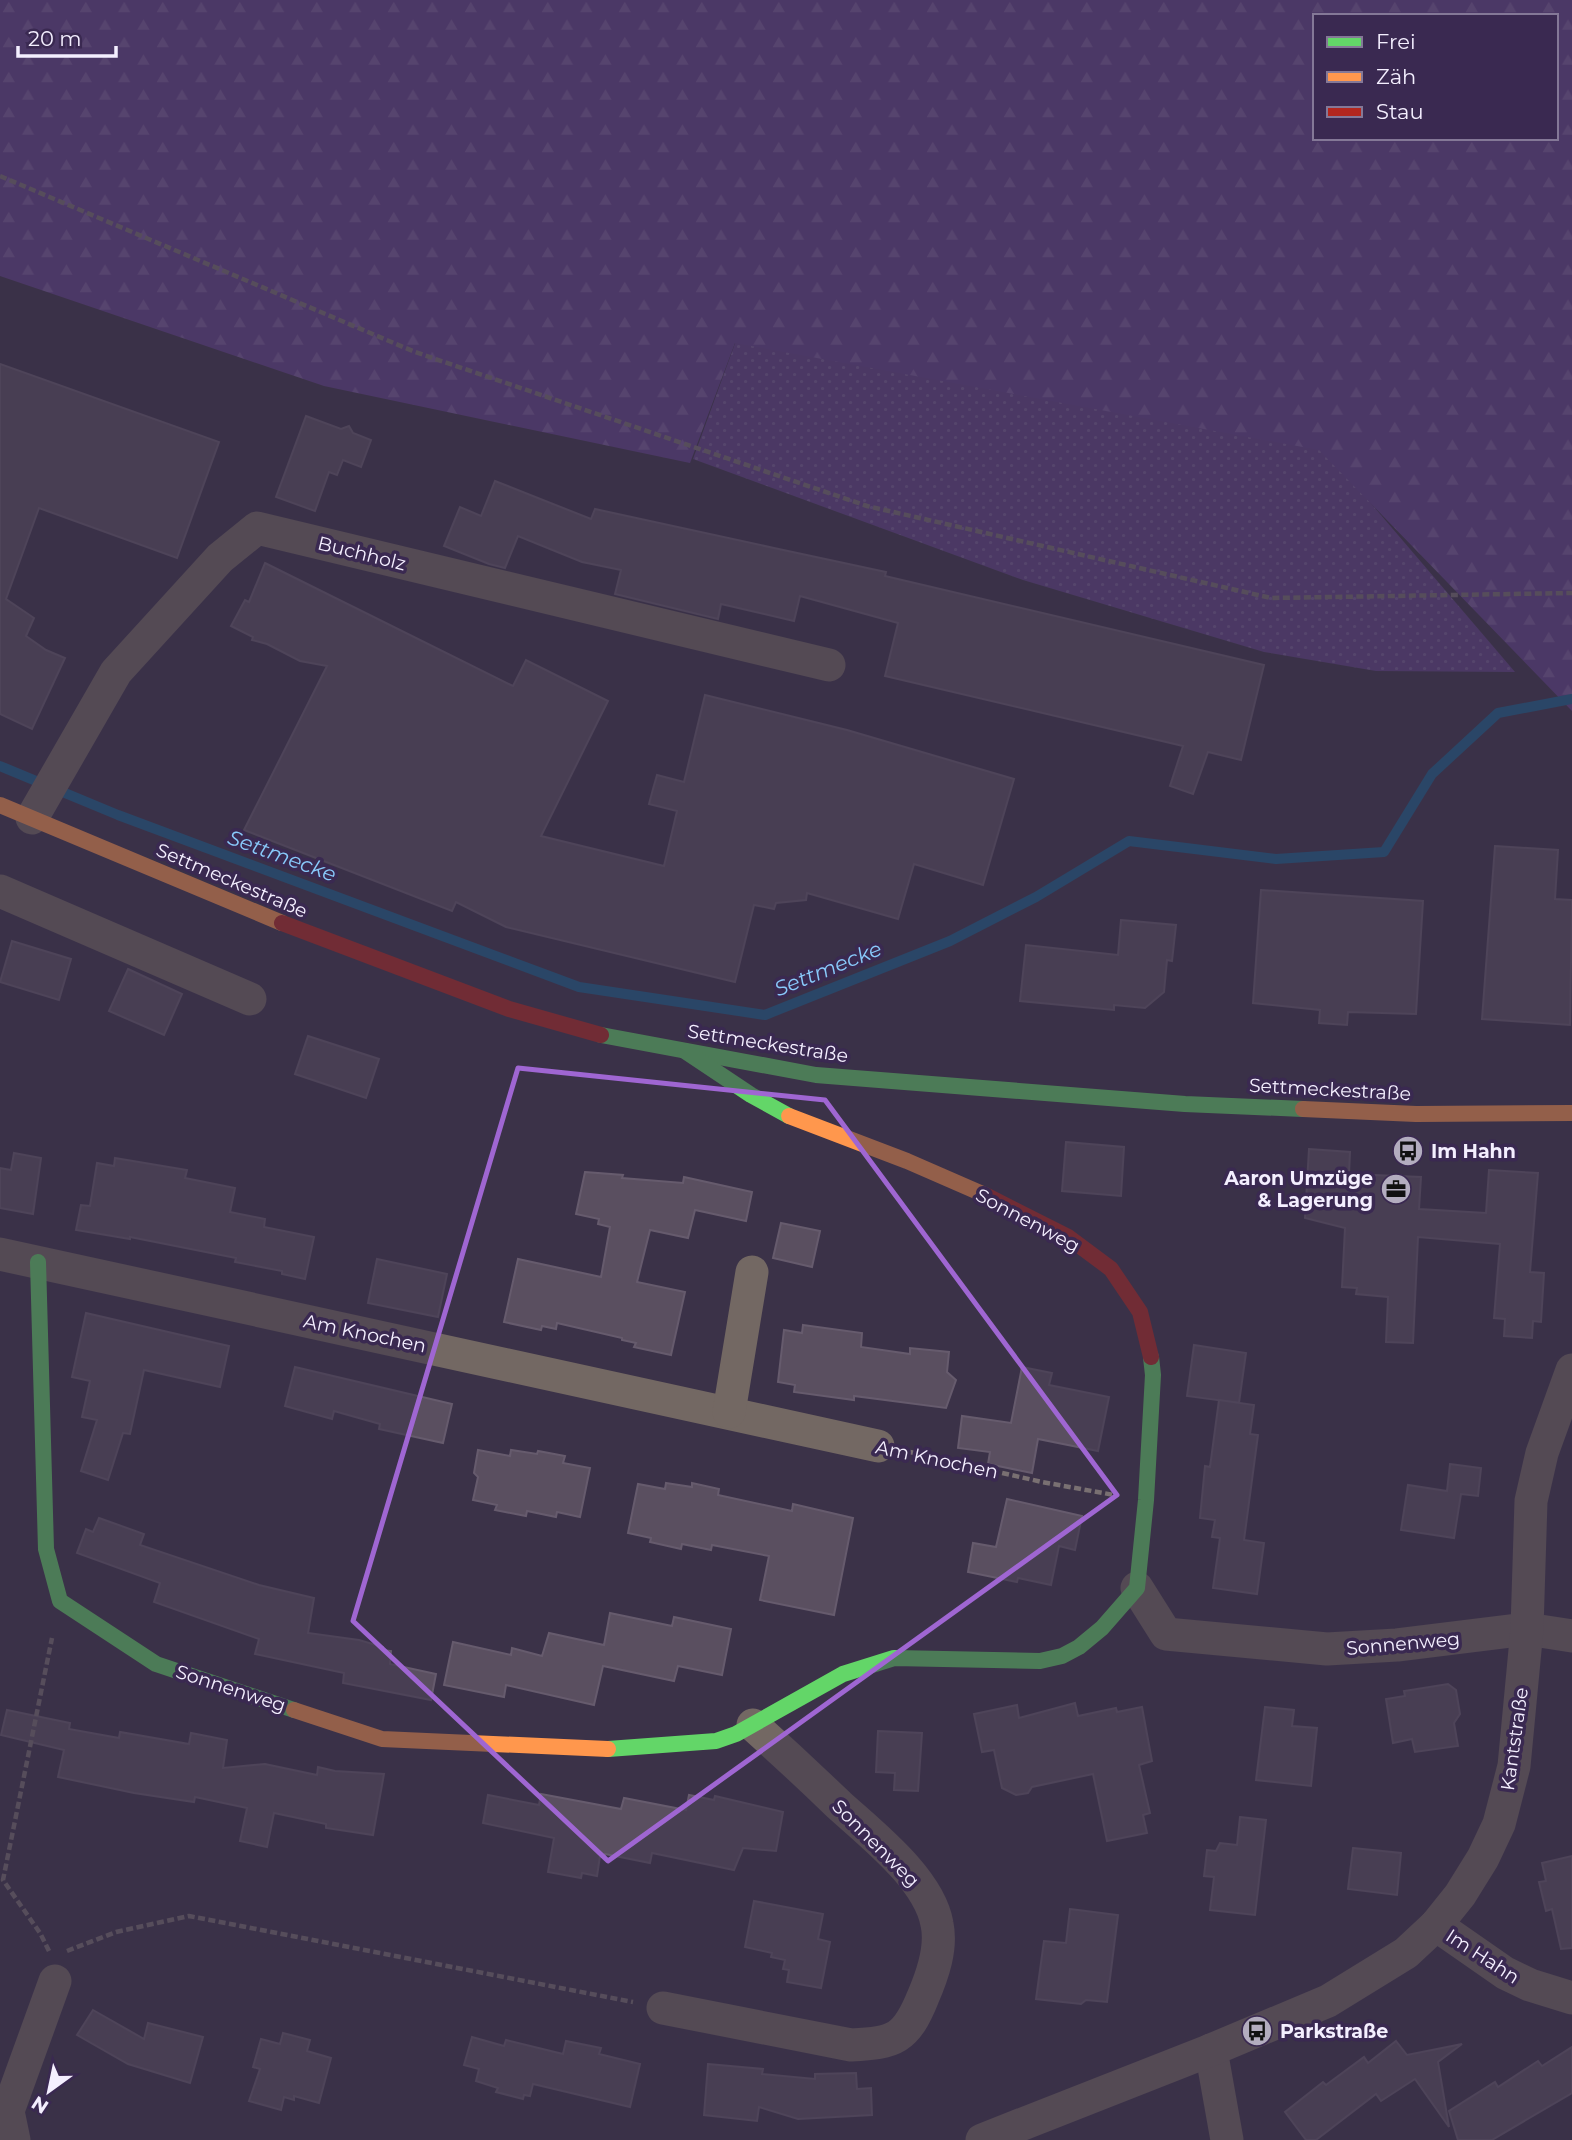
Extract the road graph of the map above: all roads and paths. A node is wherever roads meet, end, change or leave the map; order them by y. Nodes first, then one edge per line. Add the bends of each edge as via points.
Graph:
1 (0, 176) edge
2 (1572, 593) edge
3 (829, 665) dead end
4 (0, 805) edge
5 (37, 810) junction
6 (0, 891) edge
7 (250, 999) dead end
8 (685, 1051) junction
9 (1572, 1113) edge
10 (0, 1254) edge
11 (38, 1262) junction
12 (752, 1272) dead end
13 (1572, 1370) edge
14 (729, 1412) junction
15 (878, 1446) joint
16 (1146, 1500) junction
17 (1137, 1588) junction
18 (60, 1601) junction
19 (1527, 1629) junction
20 (1572, 1636) edge
21 (753, 1724) junction
22 (1436, 1925) junction
23 (40, 1933) dead end
24 (55, 1981) joint
25 (1572, 1998) edge
26 (663, 2007) joint
27 (1211, 2050) junction
28 (14, 2140) edge
29 (982, 2140) edge
30 (1227, 2140) edge

1 - 2 path via 415,352 867,506 1271,598
3 - 5 street, Buchholz via 257,528 220,558 116,672
4 - 5 street, Settmeckestraße
5 - 8 street, Settmeckestraße via 315,937 509,1009 594,1034
6 - 7 street
8 - 9 street, Settmeckestraße via 816,1075 1068,1096 1416,1114
8 - 16 street, Sonnenweg via 788,1115 1016,1209 1068,1237 1111,1269 1140,1312 1149,1344 1153,1375
10 - 11 street, Am Knochen
11 - 14 street, Am Knochen
11 - 18 street via 46,1549
12 - 14 street
13 - 19 street, Kantstraße via 1542,1452 1531,1501
14 - 15 street, Am Knochen
15 - 16 path, Am Knochen
16 - 17 street, Sonnenweg
17 - 19 street, Sonnenweg via 1166,1634 1240,1642 1327,1649
17 - 21 street, Sonnenweg via 1102,1628 1062,1656 1040,1661 894,1658 843,1674
18 - 21 street, Sonnenweg via 156,1664 382,1739 631,1749 716,1741
18 - 23 path via 3,1880
19 - 20 street
19 - 22 street, Kantstraße via 1514,1766 1499,1824 1460,1895
21 - 26 street, Sonnenweg via 889,1852 924,1892 937,1924 937,1955 930,1979 903,2032 895,2039 866,2045
22 - 25 street, Im Hahn via 1504,1973
22 - 27 street, Kantstraße via 1406,1953 1328,2001
24 - 26 path via 67,1951 116,1932 189,1916
24 - 28 street via 8,2111
27 - 29 street, Kantstraße
27 - 30 street

